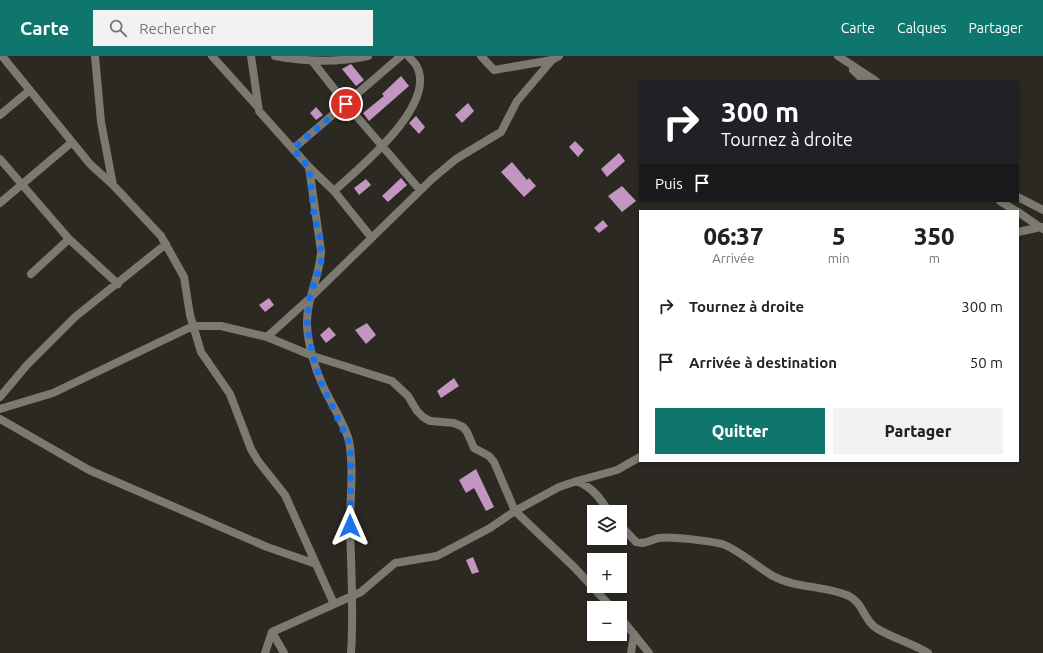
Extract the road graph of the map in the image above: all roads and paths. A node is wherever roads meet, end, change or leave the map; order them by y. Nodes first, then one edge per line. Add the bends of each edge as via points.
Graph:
1 (2, 56) edge
2 (95, 56) edge
3 (212, 56) edge
4 (250, 56) edge
5 (275, 56) edge
6 (368, 56) edge
7 (401, 56) edge
8 (408, 56) edge
9 (481, 56) edge
10 (838, 56) edge
11 (555, 58) edge
12 (313, 62) junction
13 (863, 80) edge
14 (874, 80) edge
15 (30, 90) junction
16 (346, 104) junction
17 (257, 106) junction
18 (0, 115) edge
19 (72, 142) junction
20 (382, 147) junction
21 (293, 149) junction
22 (0, 159) edge
23 (309, 168) junction
24 (22, 185) junction
25 (113, 185) junction
26 (420, 190) junction
27 (334, 191) junction
28 (1019, 197) edge
29 (0, 203) edge
30 (1043, 210) edge
31 (1019, 213) edge
32 (1042, 228) edge
33 (1019, 232) edge
34 (371, 237) junction
35 (69, 239) junction
36 (166, 244) junction
37 (31, 274) dead end
38 (118, 284) junction
39 (309, 300) junction
40 (193, 326) junction
41 (267, 337) junction
42 (313, 356) junction
43 (0, 397) edge
44 (0, 409) edge
45 (0, 419) edge
46 (639, 458) edge
47 (577, 481) junction
48 (604, 505) edge
49 (515, 511) junction
50 (627, 532) edge
51 (316, 564) junction
52 (353, 596) junction
53 (605, 601) edge
54 (334, 604) junction
55 (627, 626) edge
56 (272, 632) junction
57 (634, 634) junction
58 (265, 653) edge
59 (284, 653) edge
60 (352, 653) edge
61 (631, 653) edge
62 (649, 653) edge
63 (928, 653) edge

1 - 15 street
2 - 25 street via 101,122
3 - 17 street
4 - 17 street
5 - 12 street
6 - 12 street via 334,62
7 - 16 street
8 - 20 street via 417,66 419,74 420,85 416,100 407,116
9 - 11 street via 494,70
10 - 13 street
10 - 14 street
11 - 26 street via 517,101 501,132 456,160
12 - 16 street
15 - 18 street
15 - 19 street
16 - 20 street
16 - 21 street
17 - 21 street
19 - 24 street
19 - 25 street via 90,164
20 - 26 street
20 - 27 street
21 - 23 street
22 - 24 street
23 - 27 street
23 - 39 street via 321,251
24 - 29 street
24 - 35 street
25 - 36 street
26 - 34 street
27 - 34 street
28 - 30 street
31 - 32 street
32 - 33 street
34 - 39 street
35 - 37 street
35 - 38 street
36 - 38 street
36 - 40 street via 184,277
38 - 43 street via 75,317 27,365
39 - 41 street
39 - 42 street via 307,326
40 - 41 street via 221,326
40 - 44 street via 53,393
40 - 51 street via 201,352 230,394 258,461 285,495
41 - 42 street
42 - 49 street via 392,381 408,396 423,417 430,421 454,423 463,427 474,448 489,456 494,462
42 - 52 street via 322,385 348,440 351,455 350,526
45 - 51 street via 89,470 260,544
46 - 47 street via 618,470
47 - 48 street via 598,495
47 - 49 street via 559,487
49 - 52 street via 490,528 437,556 395,563
49 - 53 street
50 - 63 street via 636,542 643,544 659,538 675,538 725,545 774,577 790,584 848,596 857,601 875,627
51 - 54 street
52 - 54 street
52 - 60 street
54 - 56 street
55 - 57 street
56 - 58 street
56 - 59 street
57 - 61 street
57 - 62 street

